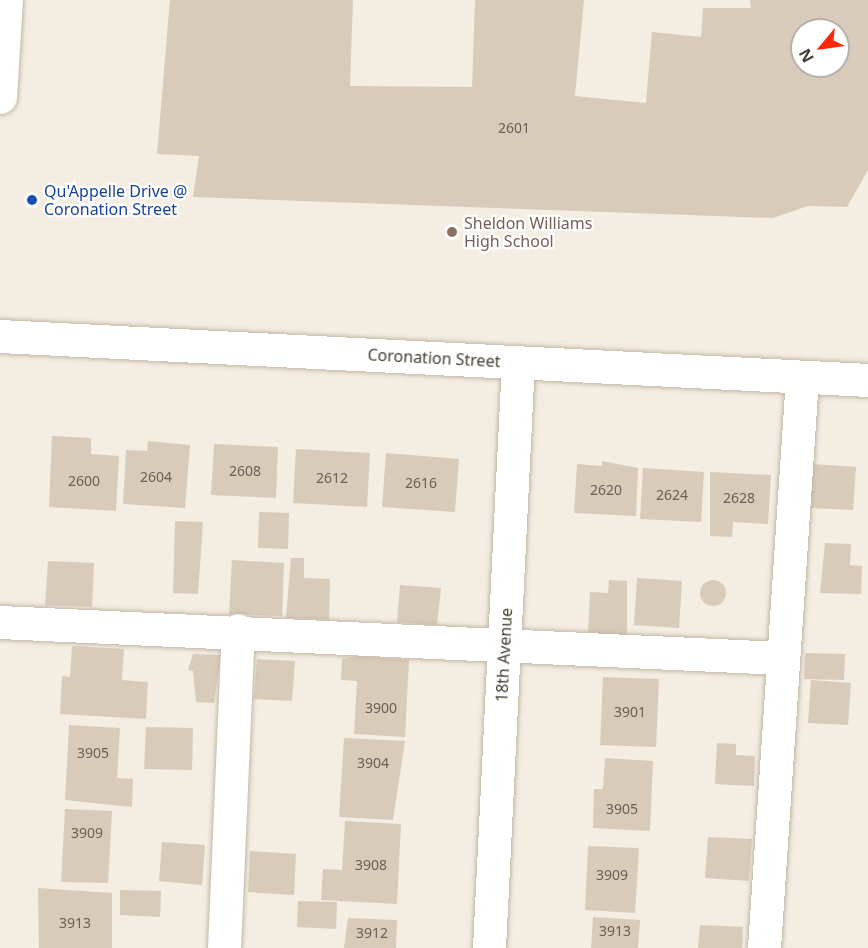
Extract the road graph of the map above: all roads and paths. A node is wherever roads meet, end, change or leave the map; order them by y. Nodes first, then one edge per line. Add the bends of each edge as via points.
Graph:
1 (6, 0) edge
2 (2, 53) edge
3 (0, 96) edge
4 (0, 336) edge
5 (518, 362) junction
6 (802, 377) junction
7 (868, 380) edge
8 (0, 622) edge
9 (238, 630) junction
10 (504, 645) junction
11 (781, 658) junction
12 (224, 948) edge
13 (489, 948) edge
14 (764, 948) edge

1 - 2 street
2 - 3 street
4 - 5 street, Coronation Street
5 - 6 street, Coronation Street
5 - 10 street, 18th Avenue
6 - 7 street, Coronation Street
6 - 11 street
8 - 9 street
9 - 10 street
9 - 12 street
10 - 11 street
10 - 13 street, 18th Avenue
11 - 14 street

